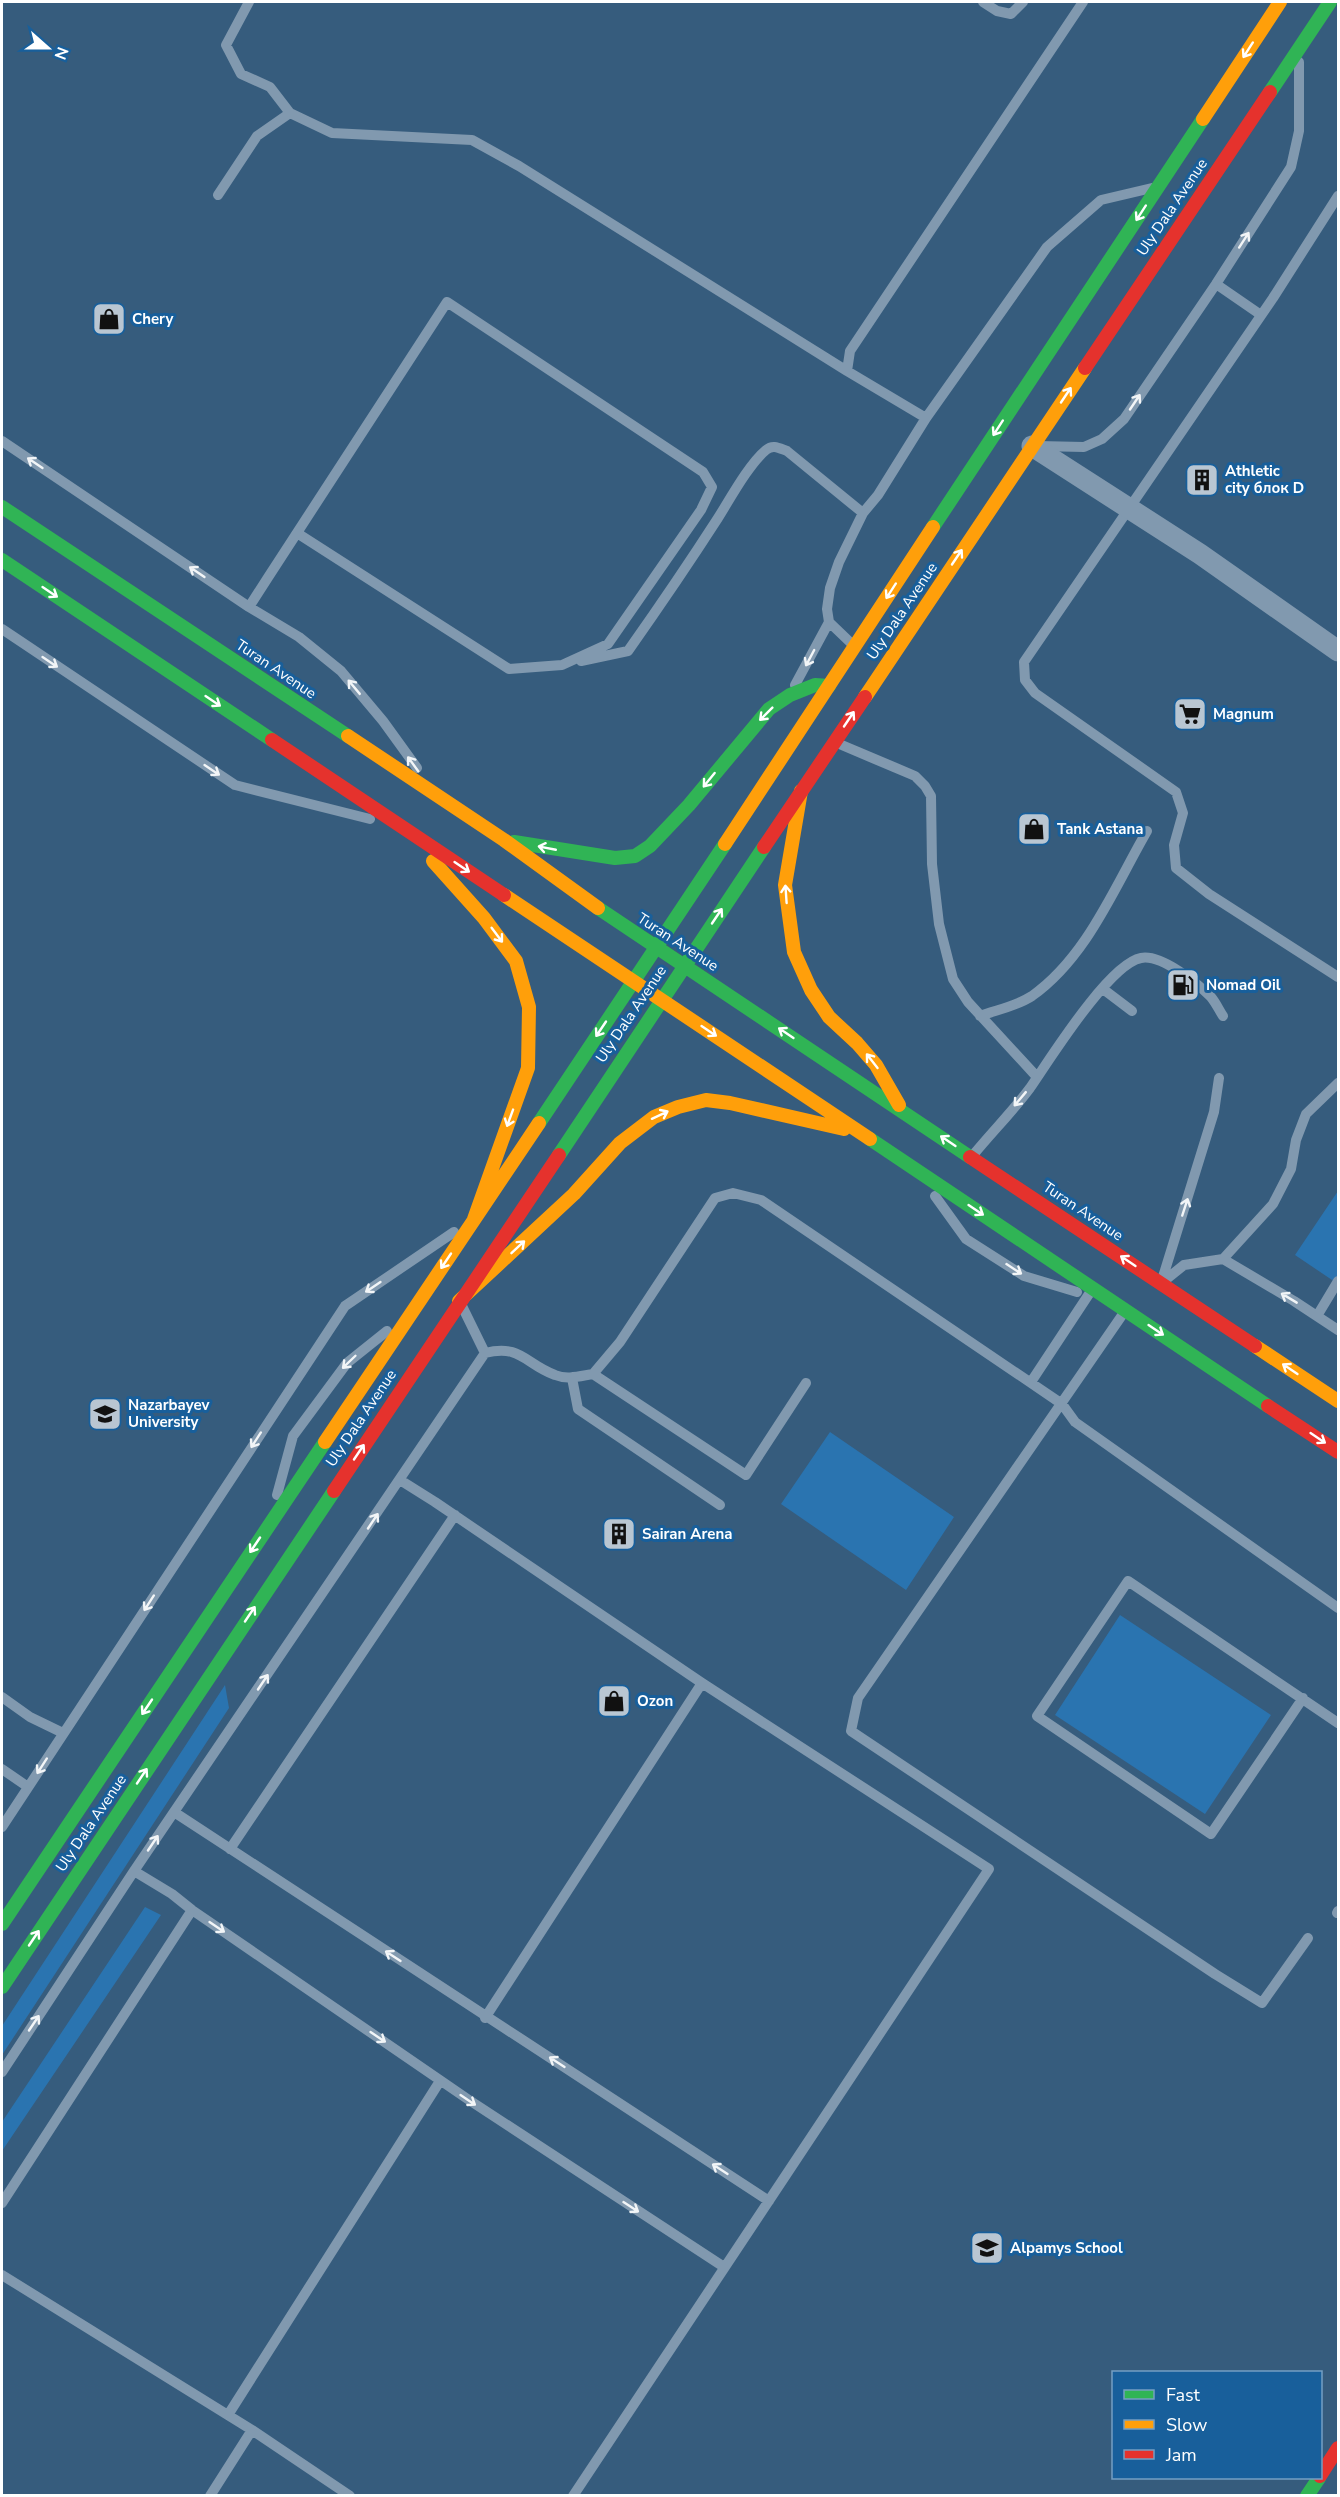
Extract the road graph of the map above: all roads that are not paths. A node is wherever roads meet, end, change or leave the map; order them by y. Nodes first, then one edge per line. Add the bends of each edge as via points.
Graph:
1 (249, 2) edge
2 (983, 2) edge
3 (1023, 2) edge
4 (1083, 2) edge
5 (1280, 2) edge
6 (1332, 3) edge
7 (1299, 49) junction
8 (290, 113) junction
9 (1158, 187) junction
10 (218, 195) dead end
11 (1338, 196) edge
12 (1216, 284) junction
13 (1261, 315) junction
14 (847, 371) junction
15 (926, 418) junction
16 (2, 441) edge
17 (1032, 446) junction
18 (2, 507) edge
19 (1130, 509) junction
20 (863, 513) junction
21 (297, 533) junction
22 (2, 560) edge
23 (249, 608) junction
24 (830, 622) junction
25 (2, 629) edge
26 (855, 646) junction
27 (1338, 651) edge
28 (562, 665) junction
29 (829, 686) junction
30 (790, 695) junction
31 (834, 742) junction
32 (801, 791) junction
33 (436, 795) junction
34 (403, 827) junction
35 (1147, 831) dead end
36 (504, 840) junction
37 (657, 946) junction
38 (684, 965) junction
39 (1338, 977) edge
40 (633, 980) junction
41 (1103, 989) junction
42 (661, 999) junction
43 (1132, 1011) dead end
44 (980, 1016) junction
45 (1223, 1017) dead end
46 (1037, 1077) junction
47 (1219, 1078) dead end
48 (1338, 1083) edge
49 (903, 1111) junction
50 (863, 1134) junction
51 (972, 1157) junction
52 (916, 1169) junction
53 (474, 1219) junction
54 (1223, 1259) junction
55 (1338, 1281) edge
56 (1161, 1283) junction
57 (1091, 1292) junction
58 (459, 1300) junction
59 (1121, 1306) junction
60 (411, 1312) junction
61 (1317, 1316) junction
62 (1338, 1330) edge
63 (485, 1353) junction
64 (593, 1374) junction
65 (572, 1378) junction
66 (1030, 1382) junction
67 (806, 1383) dead end
68 (1338, 1401) edge
69 (1062, 1404) junction
70 (1338, 1452) edge
71 (400, 1480) junction
72 (720, 1506) dead end
73 (455, 1515) junction
74 (268, 1525) junction
75 (1338, 1608) edge
76 (702, 1683) junction
77 (2, 1697) edge
78 (1303, 1698) junction
79 (1338, 1723) edge
80 (63, 1733) junction
81 (2, 1769) edge
82 (28, 1787) junction
83 (174, 1812) junction
84 (2, 1827) edge
85 (230, 1849) junction
86 (134, 1870) junction
87 (192, 1910) junction
88 (2, 1924) edge
89 (1308, 1938) dead end
90 (2, 1987) edge
91 (485, 2018) junction
92 (2, 2072) edge
93 (440, 2081) junction
94 (769, 2201) junction
95 (2, 2203) edge
96 (724, 2267) junction
97 (2, 2275) edge
98 (228, 2415) junction
99 (252, 2430) junction
100 (1338, 2448) edge
101 (1322, 2473) edge
102 (1318, 2479) edge
103 (210, 2496) edge
104 (350, 2496) edge
105 (573, 2496) edge
106 (1307, 2496) edge

1 - 8 lane via 226,45 241,74 270,87
2 - 3 lane via 1011,14
4 - 14 lane via 856,340
5 -> 9 main road, Uly Dala Avenue
6 - 7 main road, Uly Dala Avenue
12 -> 7 lane via 1291,167 1299,131
17 -> 7 main road, Uly Dala Avenue
8 - 10 lane via 257,136
8 - 14 lane via 332,133 472,140
9 - 15 lane via 1101,200 1047,247
9 -> 26 main road, Uly Dala Avenue
11 - 13 lane
12 - 13 lane
17 -> 12 lane via 1084,447 1102,439 1124,419
13 - 19 lane
14 - 15 lane
15 - 20 lane
23 -> 16 lane
17 - 19 street
31 -> 17 main road, Uly Dala Avenue
18 - 33 main road, Turan Avenue
19 - 27 street
19 - 39 lane via 1024,662 1025,680 1035,693 1176,792 1183,813 1174,844 1176,868 1209,894
20 - 24 lane via 830,588
20 - 28 lane via 787,451 770,447 742,480 628,651
21 - 23 lane
21 - 28 lane via 509,669
21 - 28 lane via 447,302 703,472 712,487 701,510 608,644
22 -> 34 main road
33 -> 23 lane via 341,671 299,637
24 - 26 lane
24 -> 30 lane
25 -> 34 lane via 234,785
26 - 29 main road, Uly Dala Avenue
29 - 30 main road via 815,686
29 - 37 main road, Uly Dala Avenue
30 -> 36 main road via 769,709 689,805 650,846 635,856 615,858
31 - 32 main road, Uly Dala Avenue
31 - 44 lane via 915,776 931,796 932,864 944,947 959,991
38 -> 32 main road, Uly Dala Avenue
49 -> 32 main road via 876,1065 829,1017 811,990 794,952 785,885
33 - 36 main road, Turan Avenue
34 -> 40 main road
34 -> 53 main road via 484,918 516,961 529,1007 528,1068
35 - 44 lane via 1084,943 1030,997
36 - 37 main road, Turan Avenue via 604,913
37 - 38 main road, Turan Avenue
37 - 40 main road, Uly Dala Avenue
38 - 42 main road, Uly Dala Avenue
49 -> 38 main road, Turan Avenue
40 - 42 main road
40 -> 53 main road, Uly Dala Avenue
41 - 43 lane
41 - 45 lane via 1128,962 1143,957 1161,961 1212,998
41 - 46 lane
42 -> 50 main road
42 - 58 main road, Uly Dala Avenue
44 - 46 lane
46 -> 51 lane
56 -> 47 lane via 1214,1112
48 - 54 lane via 1306,1114 1291,1169 1273,1204
51 -> 49 main road, Turan Avenue
50 - 52 main road
58 -> 50 main road via 574,1194 620,1143 654,1118 678,1107 706,1100 730,1103
56 -> 51 main road, Turan Avenue
52 -> 57 main road
52 -> 57 lane via 966,1239 1024,1276
53 -> 60 main road, Uly Dala Avenue
53 -> 80 lane via 345,1306
54 - 56 lane via 1184,1265
61 -> 54 lane
55 - 61 lane
68 -> 56 main road, Turan Avenue
57 - 59 main road
57 - 66 lane
58 - 63 lane
90 -> 58 main road, Uly Dala Avenue
59 - 69 lane
59 -> 70 main road
60 - 74 main road, Uly Dala Avenue
60 -> 74 lane via 347,1363 293,1436
61 - 62 lane
63 - 65 lane via 502,1349 519,1354 556,1376
63 - 71 lane
64 - 65 lane
64 - 66 lane via 620,1342 715,1198 733,1193 761,1200
64 - 67 lane via 746,1475
65 - 72 lane via 578,1409
66 - 69 lane
69 - 75 lane via 1075,1422
69 - 89 lane via 858,1698 851,1731 1262,2003
71 - 73 lane
83 -> 71 lane
73 - 76 lane
73 - 85 lane
74 -> 88 main road, Uly Dala Avenue
76 - 91 lane
76 - 94 lane via 989,1869
77 - 80 lane
78 - 78 lane via 1128,1581 1037,1716 1210,1834
78 - 79 lane
80 -> 82 lane
81 - 82 lane
82 - 84 lane
83 - 85 lane
86 -> 83 lane
91 -> 85 lane
86 - 87 lane
92 -> 86 lane
87 -> 93 lane
87 - 95 lane
94 -> 91 lane
93 -> 96 lane
93 - 98 lane
94 - 96 lane
96 - 105 lane
97 - 98 lane
98 - 99 lane
99 - 103 lane
99 - 104 lane
100 - 101 main road
102 - 106 main road

